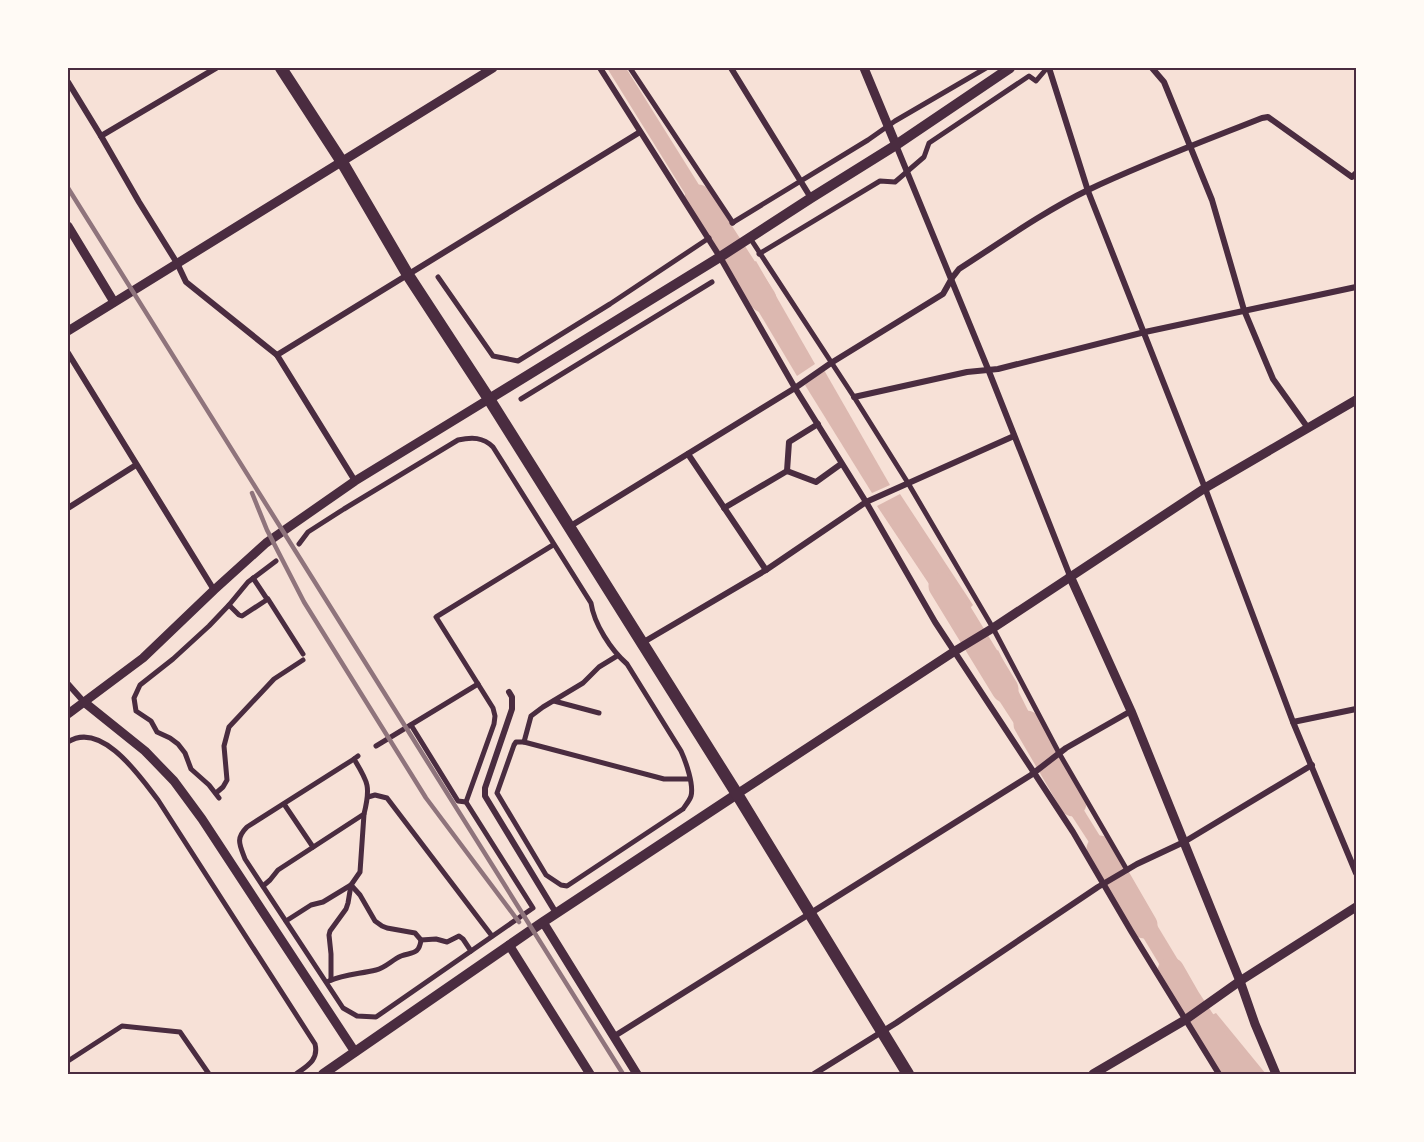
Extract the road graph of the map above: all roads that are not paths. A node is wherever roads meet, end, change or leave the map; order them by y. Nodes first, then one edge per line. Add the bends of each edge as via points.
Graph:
1 (216, 68) edge
2 (281, 68) edge
3 (493, 68) edge
4 (600, 68) edge
5 (630, 68) edge
6 (732, 68) edge
7 (864, 68) edge
8 (986, 68) edge
9 (1010, 68) edge
10 (1048, 68) edge
11 (1152, 68) edge
12 (68, 82) edge
13 (888, 126) junction
14 (640, 132) junction
15 (102, 136) junction
16 (896, 145) junction
17 (1191, 146) junction
18 (342, 162) junction
19 (907, 171) junction
20 (1356, 173) edge
21 (801, 181) junction
22 (1088, 190) junction
23 (811, 198) junction
24 (68, 226) edge
25 (708, 238) junction
26 (750, 238) junction
27 (723, 254) junction
28 (760, 254) junction
29 (177, 263) junction
30 (408, 275) junction
31 (438, 277) dead end
32 (951, 278) junction
33 (712, 282) dead end
34 (1356, 287) edge
35 (114, 302) junction
36 (1244, 310) junction
37 (68, 331) edge
38 (1145, 332) junction
39 (68, 353) edge
40 (277, 355) junction
41 (831, 363) junction
42 (988, 369) junction
43 (795, 388) junction
44 (854, 397) junction
45 (489, 399) junction
46 (521, 399) dead end
47 (1356, 400) edge
48 (818, 424) junction
49 (1308, 428) junction
50 (1014, 436) junction
51 (688, 454) junction
52 (841, 464) junction
53 (136, 465) junction
54 (787, 471) junction
55 (355, 481) junction
56 (908, 483) junction
57 (1205, 488) junction
58 (867, 502) junction
59 (68, 508) edge
60 (724, 508) junction
61 (569, 527) junction
62 (298, 544) dead end
63 (553, 545) junction
64 (276, 561) dead end
65 (766, 570) junction
66 (1070, 576) junction
67 (253, 578) junction
68 (214, 590) junction
69 (267, 599) junction
70 (229, 605) junction
71 (992, 629) junction
72 (642, 643) junction
73 (955, 651) junction
74 (617, 656) junction
75 (68, 684) edge
76 (478, 684) junction
77 (509, 692) dead end
78 (554, 701) junction
79 (84, 702) junction
80 (1356, 709) edge
81 (1131, 711) junction
82 (68, 714) edge
83 (599, 714) dead end
84 (1293, 722) junction
85 (411, 725) junction
86 (68, 742) edge
87 (524, 742) junction
88 (376, 746) dead end
89 (1059, 753) junction
90 (1312, 765) junction
91 (690, 779) junction
92 (737, 794) junction
93 (368, 797) junction
94 (466, 802) junction
95 (284, 804) junction
96 (364, 814) junction
97 (1184, 842) junction
98 (313, 847) junction
99 (1127, 870) junction
100 (1356, 873) edge
101 (351, 885) junction
102 (263, 886) junction
103 (1356, 907) edge
104 (556, 913) junction
105 (810, 914) junction
106 (286, 921) junction
107 (543, 922) junction
108 (492, 936) junction
109 (421, 940) junction
110 (509, 945) junction
111 (471, 951) junction
112 (328, 981) junction
113 (1240, 981) junction
114 (1186, 1020) junction
115 (881, 1033) junction
116 (613, 1037) junction
117 (355, 1053) junction
118 (68, 1061) edge
119 (209, 1074) edge
120 (296, 1074) edge
121 (323, 1074) edge
122 (590, 1074) edge
123 (637, 1074) edge
124 (814, 1074) edge
125 (908, 1074) edge
126 (1094, 1074) edge
127 (1219, 1074) edge
128 (1276, 1074) edge

1 - 15 street
2 - 18 main road
3 - 18 street
4 - 14 street
5 - 21 street via 733,223
6 - 21 street
7 - 13 street
8 - 13 street
9 - 16 main road
10 - 19 street via 1036,81 1029,76 929,142 924,157
10 - 22 street
11 - 17 street via 1164,82
12 - 15 street
13 - 16 street
13 - 21 street
14 - 25 street
14 - 30 street
15 - 29 street
16 - 19 street
16 - 23 main road
17 - 20 street via 1268,117 1352,177
17 - 22 street
17 - 36 street via 1212,200
18 - 29 street
18 - 30 main road
19 - 28 street via 895,182 880,181
19 - 32 street
21 - 23 street
22 - 32 street via 1045,213
22 - 38 street
23 - 26 main road
24 - 35 street
25 - 27 street
25 - 31 street via 518,361 493,356
26 - 27 main road
26 - 28 street
27 - 43 street
27 - 45 main road
28 - 41 street
29 - 35 street
29 - 40 street via 186,282
30 - 40 street
30 - 45 main road
32 - 41 street via 943,294
32 - 42 street
33 - 46 street
34 - 36 street
35 - 37 street
36 - 38 street
36 - 49 street via 1273,379
38 - 42 street
38 - 57 street
39 - 53 street
40 - 55 street
41 - 43 street
41 - 44 street
42 - 44 street
42 - 50 street
43 - 48 street
43 - 51 street
44 - 56 street
45 - 55 street
45 - 61 main road
47 - 49 street
48 - 52 street
48 - 54 street via 789,442
49 - 57 street
50 - 56 street
50 - 66 street
51 - 60 street
51 - 61 street
52 - 54 street via 816,482
52 - 58 street
53 - 59 street
53 - 68 street
54 - 60 street
55 - 68 street via 266,543
56 - 58 street
56 - 71 street
57 - 66 street
57 - 84 street
58 - 65 street
58 - 73 street via 934,622
60 - 65 street
61 - 72 main road
62 - 63 street via 308,532 344,509 458,440 470,437 493,447
63 - 74 street via 591,603 593,616
63 - 76 street via 436,617
64 - 67 street
65 - 72 street
66 - 71 street
66 - 81 street
67 - 69 street
67 - 70 street
68 - 79 street via 142,658
69 - 70 street via 242,616
69 - 70 street via 303,657 274,679 229,727 224,746 227,780 217,796 191,769 178,744 157,732 152,721 136,711 134,698 140,685
71 - 73 street
71 - 89 street
72 - 92 main road
73 - 92 street
73 - 114 street via 1073,832
74 - 78 street via 583,684
74 - 91 street via 627,664 681,751
75 - 79 street
76 - 85 street
76 - 94 street via 495,716
77 - 104 street via 512,709 485,795
78 - 83 street
78 - 87 street via 531,716
79 - 82 street
79 - 117 street via 145,751 174,781
80 - 84 street
81 - 89 street
81 - 97 street
84 - 90 street
85 - 88 street
85 - 94 street via 458,801
86 - 120 street via 93,739 107,745 158,800 315,1044 312,1063
87 - 91 street via 664,779
87 - 91 street via 514,745 497,793 546,875 561,885 567,886 683,809 692,796
89 - 99 street
89 - 105 street via 1031,775
90 - 97 street
90 - 100 street
92 - 104 main road
92 - 105 main road
93 - 95 street via 366,780 356,758
93 - 96 street
93 - 108 street via 387,798
94 - 108 street via 533,908
95 - 98 street
95 - 102 street via 247,827 239,839 245,859
96 - 98 street
96 - 101 street via 361,867
97 - 99 street
97 - 113 street
98 - 102 street via 278,870
99 - 115 street
101 - 106 street
101 - 109 street via 375,921 387,928 415,933
101 - 112 street via 346,909 328,935
102 - 106 street
103 - 113 street
104 - 107 main road
105 - 115 main road
105 - 116 street
106 - 112 street
107 - 110 main road
107 - 116 street
108 - 111 street
109 - 111 street via 447,942 459,936
109 - 112 street via 414,953 378,970
110 - 117 main road
110 - 122 street
111 - 112 street via 376,1017 357,1016 343,1008
113 - 114 street
113 - 128 street
114 - 126 street
114 - 127 street
115 - 124 street
115 - 125 main road
116 - 123 street
117 - 121 main road
118 - 119 street via 122,1026 134,1027 180,1032

